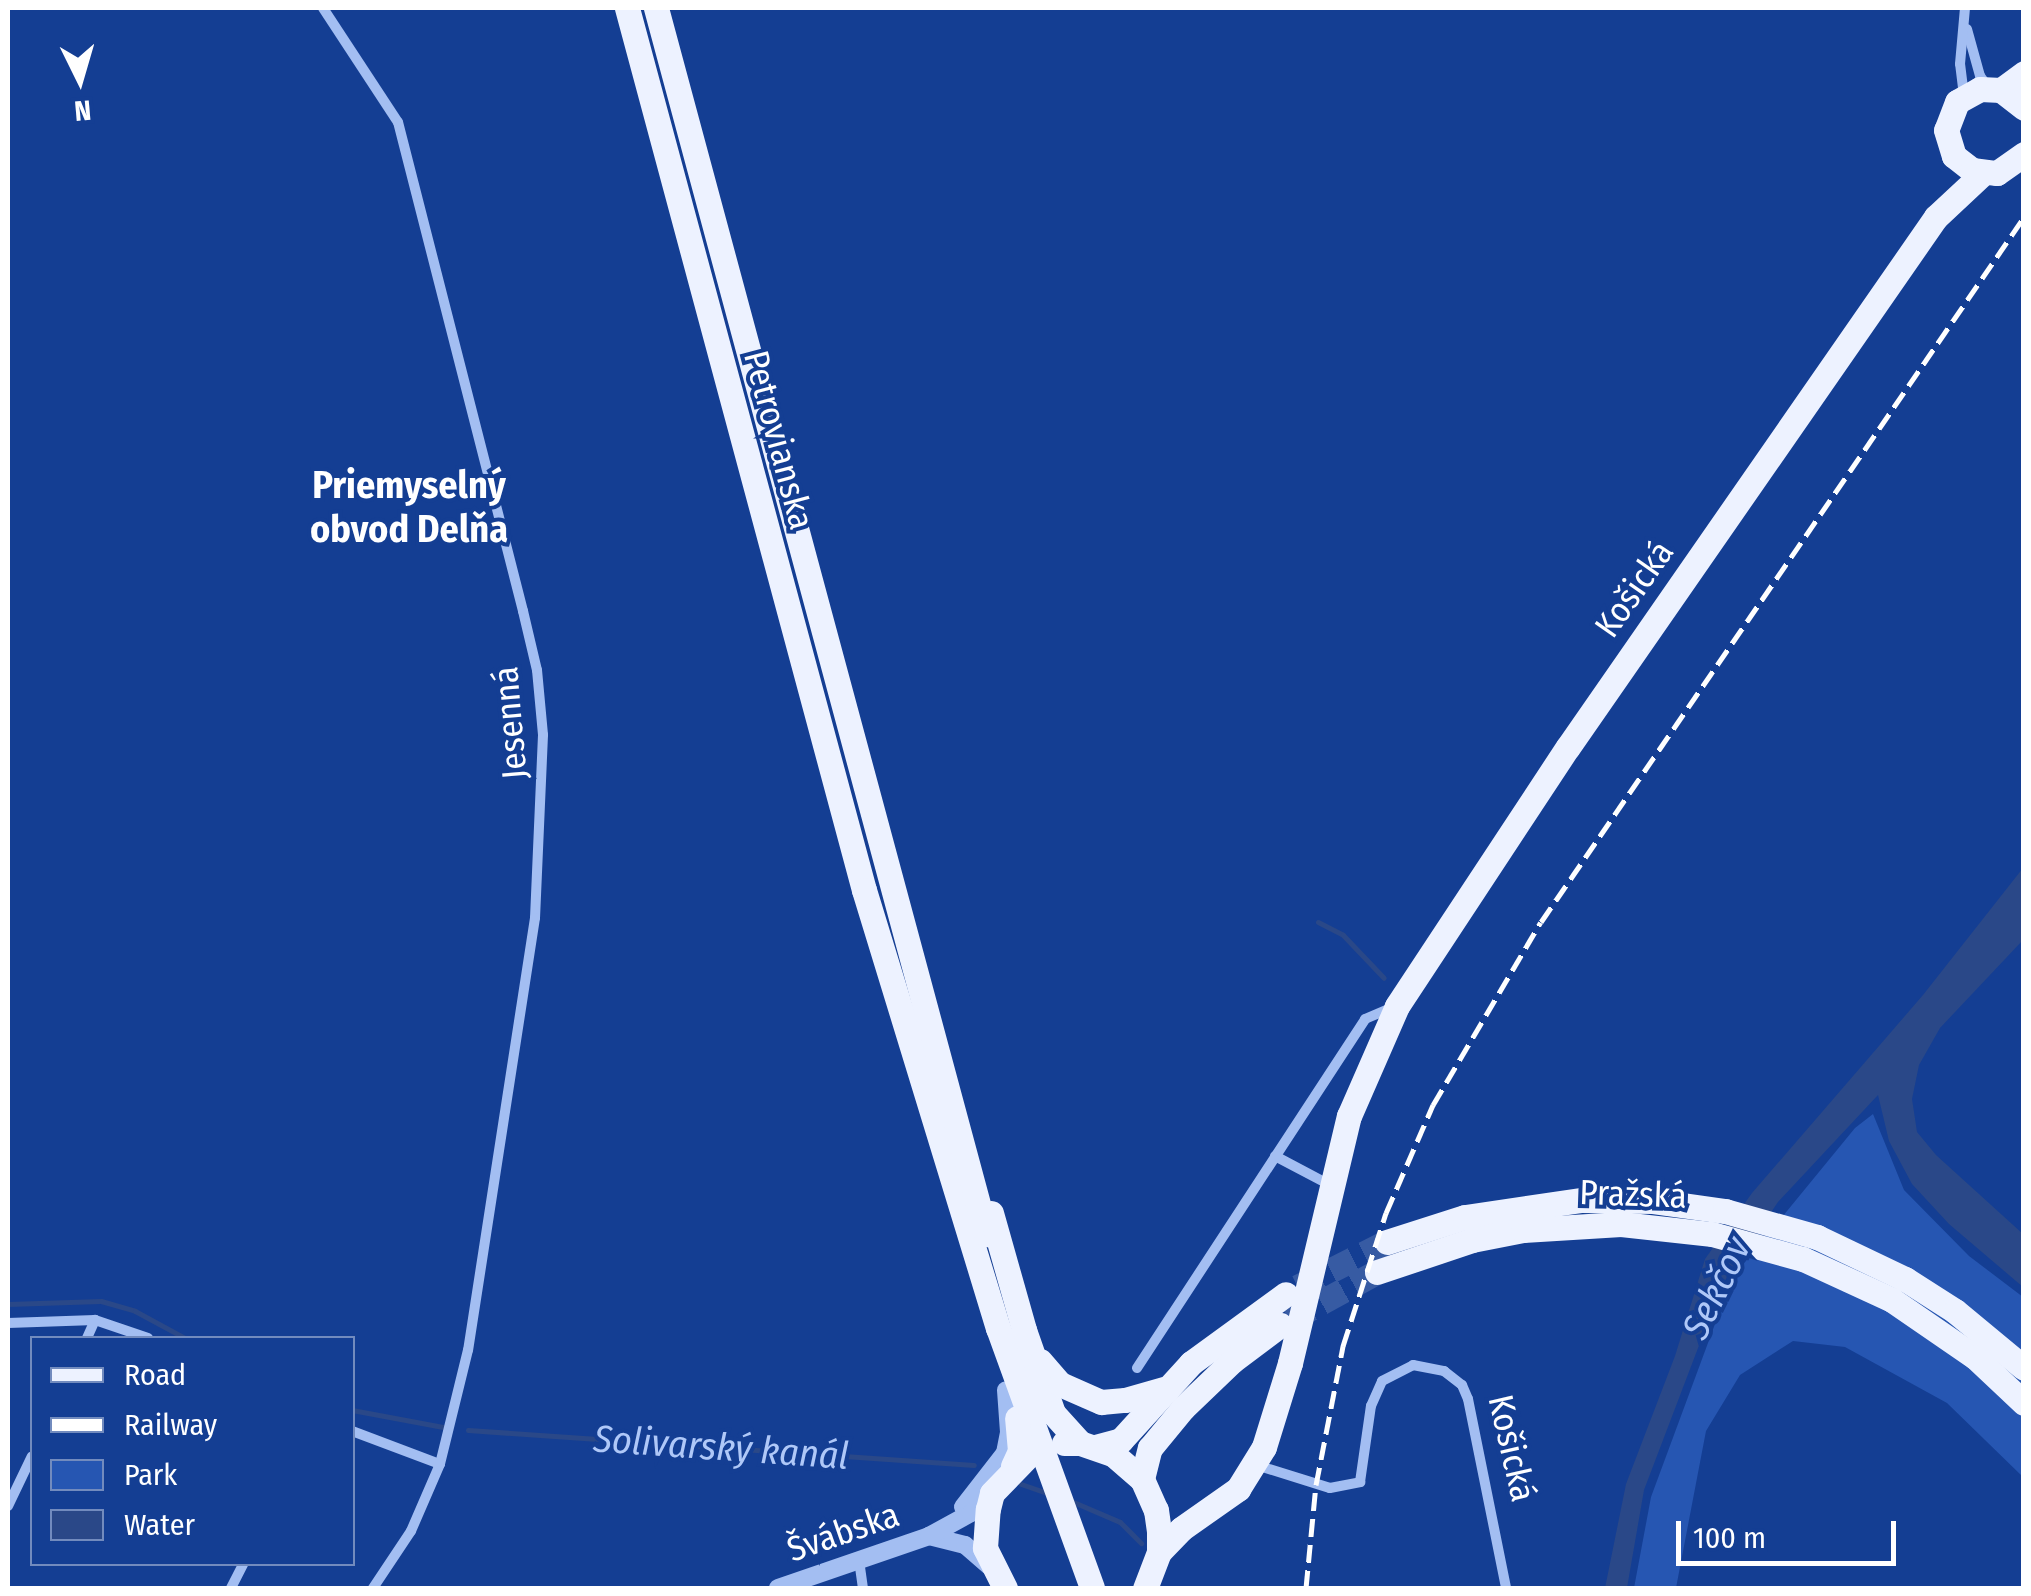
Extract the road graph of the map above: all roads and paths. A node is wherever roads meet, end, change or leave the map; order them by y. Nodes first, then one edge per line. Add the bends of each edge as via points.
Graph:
1 (322, 8) edge
2 (627, 8) edge
3 (656, 8) edge
4 (1965, 8) edge
5 (1965, 23) junction
6 (2024, 73) edge
7 (1985, 92) junction
8 (2024, 108) edge
9 (2024, 154) edge
10 (1954, 156) junction
11 (1983, 173) junction
12 (1936, 217) junction
13 (876, 885) junction
14 (1396, 1006) junction
15 (1275, 1156) junction
16 (1333, 1186) junction
17 (1387, 1242) tunnel mouth
18 (1810, 1248) junction
19 (1377, 1272) tunnel mouth
20 (1286, 1294) tunnel mouth
21 (96, 1320) junction
22 (8, 1323) edge
23 (1280, 1326) tunnel mouth
24 (1011, 1327) junction
25 (88, 1336) edge
26 (142, 1336) edge
27 (1137, 1368) dead end
28 (2024, 1368) edge
29 (1164, 1389) junction
30 (1006, 1390) junction
31 (2024, 1403) edge
32 (355, 1432) edge
33 (1087, 1445) junction
34 (30, 1460) edge
35 (440, 1464) junction
36 (1256, 1465) junction
37 (1013, 1466) junction
38 (1145, 1485) junction
39 (992, 1493) junction
40 (8, 1506) edge
41 (1209, 1511) junction
42 (929, 1536) junction
43 (859, 1560) junction
44 (1148, 1575) edge
45 (998, 1578) edge
46 (373, 1588) edge
47 (778, 1588) edge
48 (863, 1588) edge
49 (1092, 1588) edge
50 (1107, 1588) edge
51 (1506, 1588) edge

1 - 35 street, Jesenná via 398,122 484,450 542,707 535,918 483,1263
2 - 13 main road, Petrovianska
3 - 13 main road, Petrovianska
4 - 5 street
5 - 7 street
5 - 7 street via 1960,64
6 - 7 main road
7 - 8 main road
7 - 10 main road, Košická via 1947,120
9 - 11 main road, Košická via 2009,168
10 - 11 main road
10 - 12 main road, Košická
11 - 12 main road, Košická
12 - 14 main road, Košická
13 - 24 main road
13 - 30 main road via 891,1011
14 - 15 street, Košická via 1365,1019
14 - 16 main road, Košická via 1365,1070
15 - 16 street
15 - 27 street, Košická
16 - 36 main road, Košická via 1290,1364
17 - 18 main road, Pražská via 1520,1205 1582,1200 1684,1204 1740,1214
18 - 19 main road, Pražská via 1669,1227 1579,1224 1472,1240
18 - 28 main road, Pražská via 1905,1279
18 - 31 main road, Pražská via 1936,1328
20 - 29 main road via 1222,1337
21 - 22 street
21 - 25 street
21 - 26 street
23 - 38 main road via 1183,1408 1150,1448
24 - 29 main road via 1048,1373 1078,1394 1101,1402
24 - 33 main road via 1053,1412
24 - 49 main road
24 - 50 main road
29 - 33 main road via 1121,1440
30 - 37 main road via 1022,1436
30 - 42 street via 1005,1453 972,1498
32 - 35 street
33 - 37 main road via 1045,1448
33 - 38 main road via 1130,1466
34 - 40 street
35 - 46 street, Jesenná via 410,1531
36 - 41 main road, Košická
36 - 51 street, Košická via 1330,1488 1360,1482 1370,1406 1382,1381 1414,1365 1444,1371 1468,1398
37 - 39 main road
38 - 41 main road via 1169,1504
38 - 44 main road via 1156,1510
39 - 42 street, Švábska
39 - 45 main road via 985,1529
41 - 44 main road, Košická via 1181,1528
42 - 43 street, Švábska
42 - 45 street, Švábska via 965,1545
43 - 47 street, Švábska
43 - 48 street

